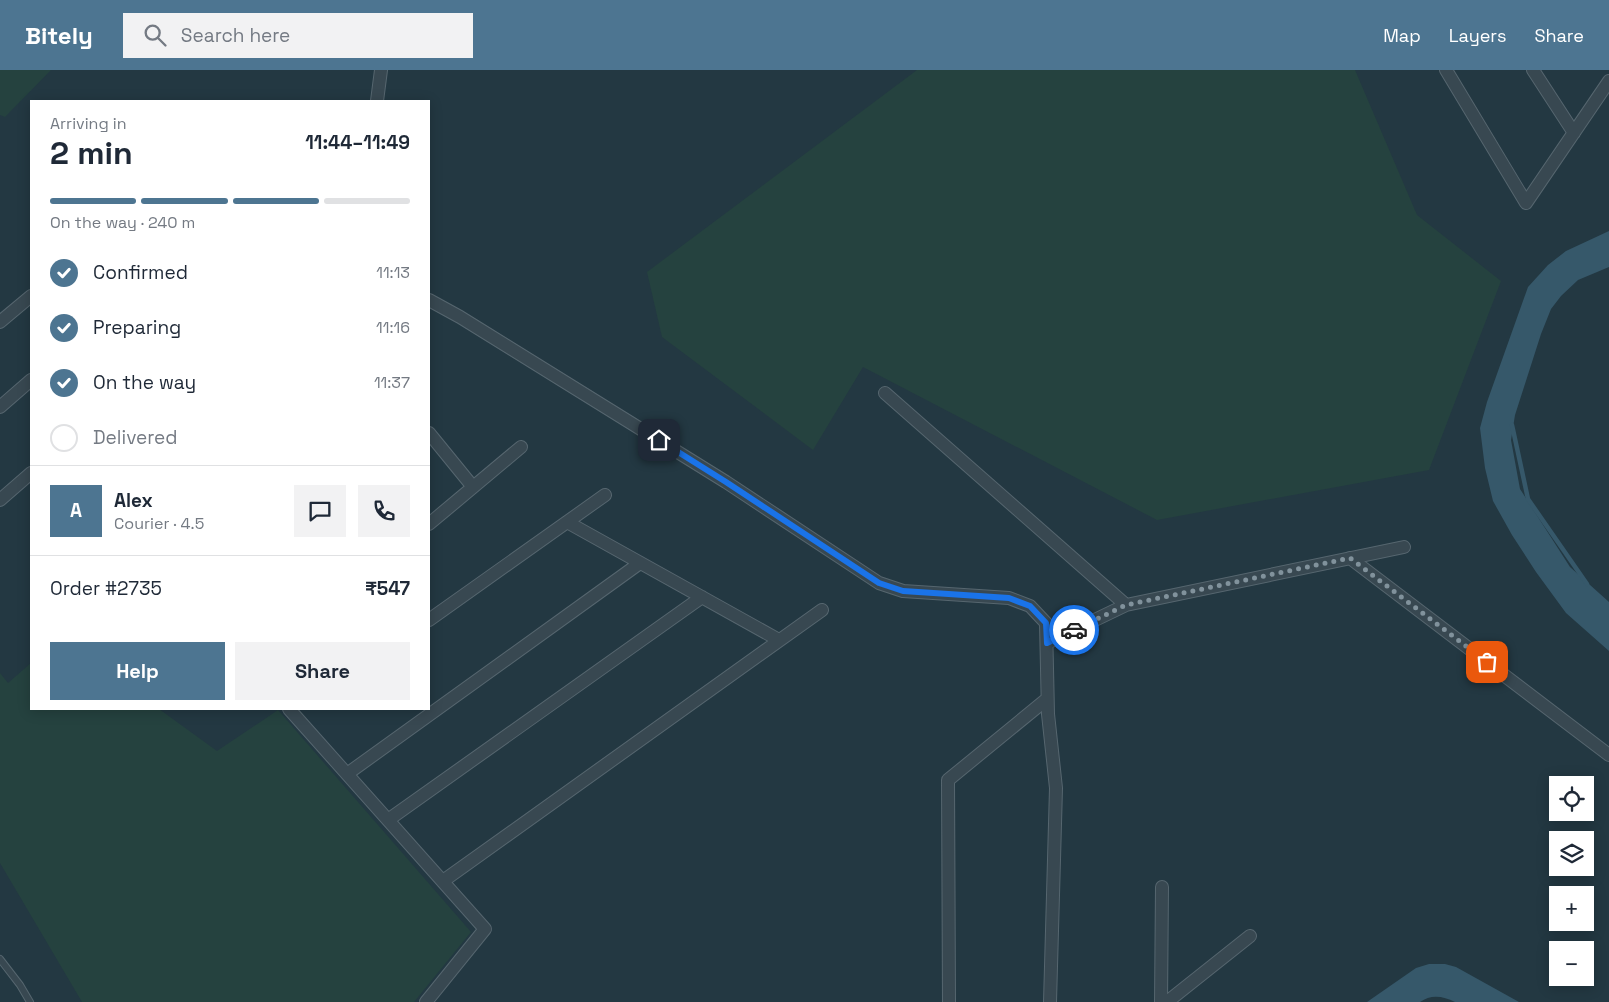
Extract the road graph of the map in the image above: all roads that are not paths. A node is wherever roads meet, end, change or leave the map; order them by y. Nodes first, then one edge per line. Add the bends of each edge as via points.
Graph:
1 (381, 70) edge
2 (1446, 70) edge
3 (1533, 70) edge
4 (1609, 81) edge
5 (377, 100) edge
6 (1574, 134) junction
7 (30, 297) edge
8 (430, 301) edge
9 (0, 322) edge
10 (30, 381) edge
11 (886, 393) dead end
12 (0, 406) edge
13 (430, 434) edge
14 (521, 448) dead end
15 (30, 474) edge
16 (473, 487) junction
17 (605, 496) dead end
18 (0, 500) edge
19 (567, 522) junction
20 (430, 523) edge
21 (1404, 546) dead end
22 (1350, 558) junction
23 (640, 562) junction
24 (702, 597) junction
25 (1126, 605) junction
26 (822, 610) dead end
27 (430, 619) edge
28 (779, 640) junction
29 (1047, 643) junction
30 (1048, 699) junction
31 (295, 711) edge
32 (1609, 755) edge
33 (347, 774) junction
34 (388, 820) junction
35 (443, 881) junction
36 (1162, 886) dead end
37 (1250, 936) dead end
38 (0, 959) edge
39 (30, 1002) edge
40 (426, 1002) edge
41 (949, 1002) edge
42 (1050, 1002) edge
43 (1161, 1002) edge
44 (1167, 1002) edge

1 - 5 street
2 - 6 street via 1526,203
3 - 6 street
4 - 6 street
7 - 9 street
8 - 29 street via 726,482 879,583 903,591 1009,598 1030,606 1046,623
10 - 12 street
11 - 25 street
13 - 16 street
14 - 16 street
15 - 18 street
16 - 20 street
17 - 19 street
19 - 23 street
19 - 27 street
21 - 22 street
22 - 25 street
22 - 32 street
23 - 24 street
23 - 33 street
24 - 28 street
24 - 34 street
25 - 29 street
26 - 28 street
28 - 35 street
29 - 30 street
30 - 41 street via 948,780
30 - 42 street via 1056,788
31 - 33 street
33 - 34 street
34 - 35 street
35 - 40 street via 485,929
36 - 43 street
37 - 44 street
38 - 39 lane

